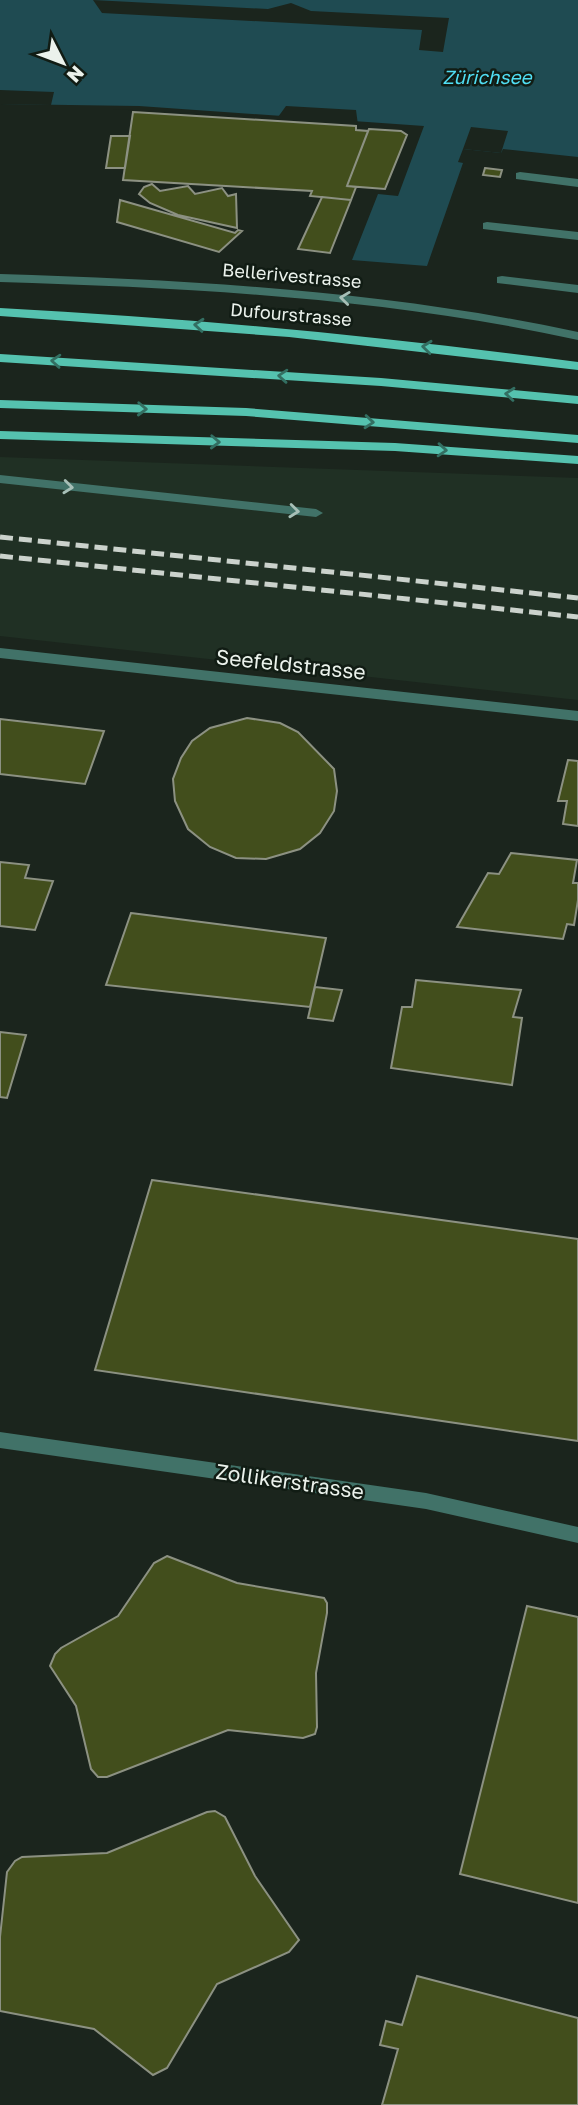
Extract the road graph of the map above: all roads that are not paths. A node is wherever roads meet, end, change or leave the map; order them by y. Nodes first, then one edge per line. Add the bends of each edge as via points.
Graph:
1 (520, 176) dead end
2 (578, 183) edge
3 (487, 226) dead end
4 (578, 236) edge
5 (0, 278) edge
6 (502, 280) dead end
7 (578, 289) edge
8 (0, 312) edge
9 (578, 336) edge
10 (0, 358) edge
11 (578, 366) edge
12 (578, 400) edge
13 (0, 404) edge
14 (0, 435) edge
15 (578, 439) edge
16 (578, 460) edge
17 (0, 479) edge
18 (316, 513) dead end
19 (0, 653) edge
20 (578, 716) edge
21 (0, 1440) edge
22 (578, 1535) edge

1 - 2 street
3 - 4 street
9 -> 5 street, Bellerivestrasse via 439,309 233,287
6 - 7 street
11 -> 8 main road, Dufourstrasse via 267,331
12 -> 10 main road via 381,382
13 -> 15 main road via 246,412
14 -> 16 main road via 395,447
17 -> 18 street
19 - 20 street, Seefeldstrasse
21 - 22 street, Zollikerstrasse via 426,1501

